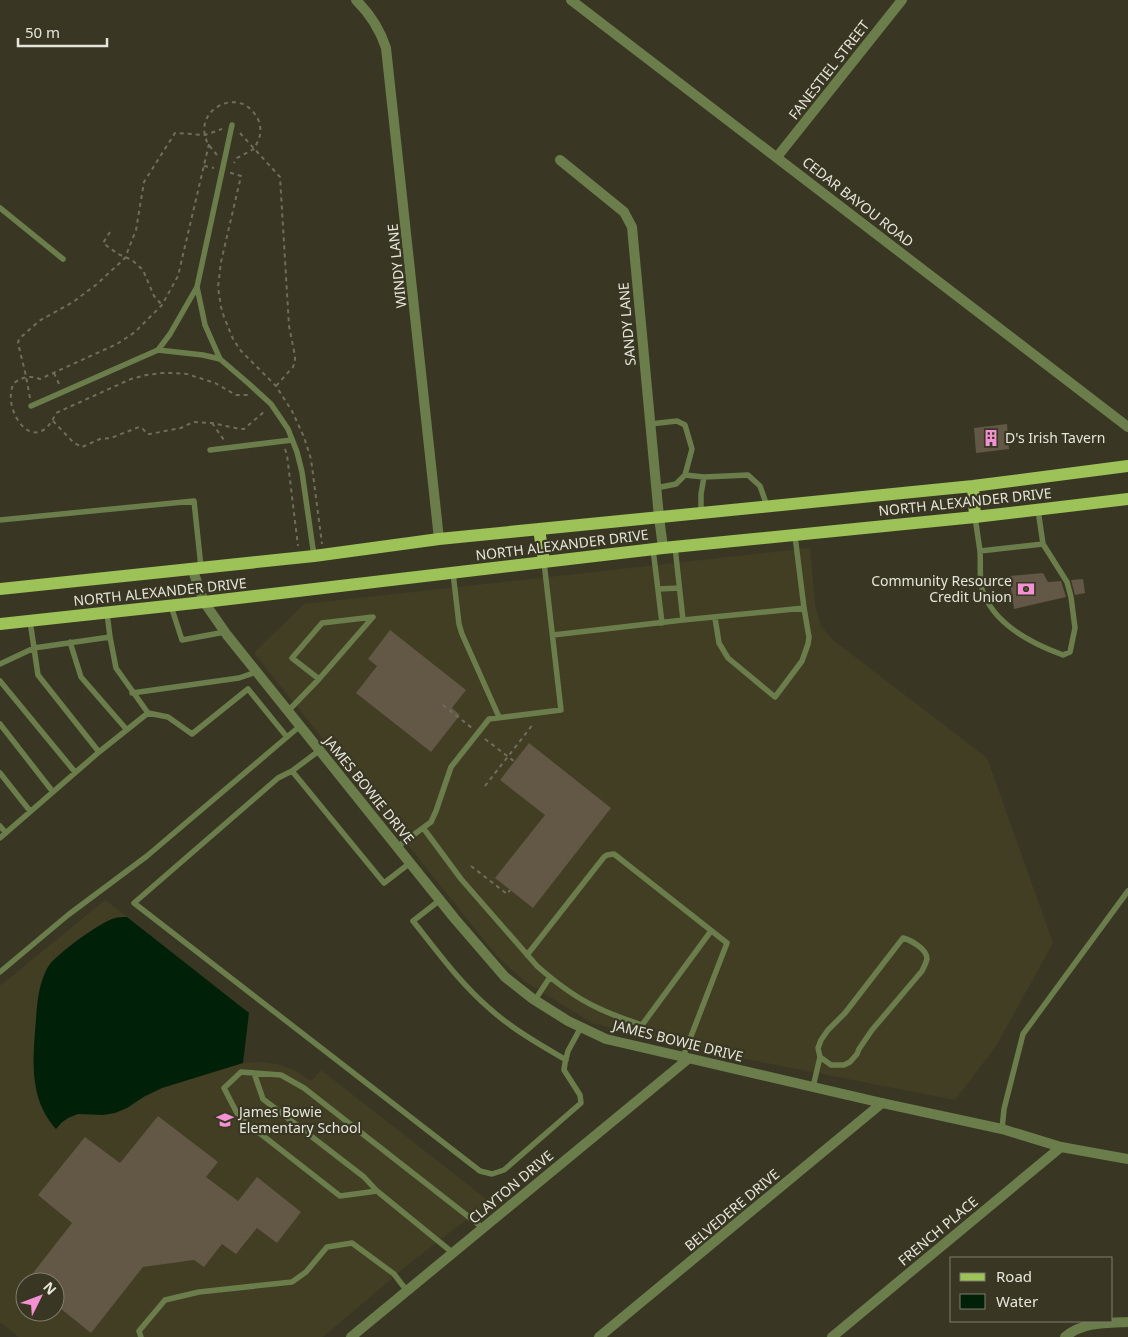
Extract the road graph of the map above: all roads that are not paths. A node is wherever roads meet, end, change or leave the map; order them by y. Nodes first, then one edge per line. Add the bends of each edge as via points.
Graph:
1 (356, 0) edge
2 (571, 0) edge
3 (902, 0) edge
4 (232, 125) road end
5 (778, 157) junction
6 (560, 160) dead end
7 (2, 210) edge
8 (0, 217) edge
9 (63, 259) dead end
10 (197, 287) junction
11 (158, 350) junction
12 (220, 359) junction
13 (31, 406) road end
14 (650, 424) junction
15 (1128, 427) edge
16 (292, 440) junction
17 (210, 450) dead end
18 (1128, 466) edge
19 (685, 476) junction
20 (704, 477) junction
21 (973, 486) junction
22 (656, 488) junction
23 (1128, 499) edge
24 (767, 506) junction
25 (1038, 510) junction
26 (701, 513) junction
27 (659, 517) junction
28 (975, 517) junction
29 (0, 520) edge
30 (539, 529) junction
31 (795, 536) junction
32 (439, 539) junction
33 (1043, 544) junction
34 (664, 548) junction
35 (980, 551) junction
36 (319, 556) junction
37 (544, 562) junction
38 (196, 568) junction
39 (453, 573) junction
40 (0, 588) edge
41 (680, 588) junction
42 (658, 589) junction
43 (204, 602) junction
44 (171, 606) junction
45 (804, 608) junction
46 (107, 613) junction
47 (715, 618) junction
48 (683, 620) junction
49 (30, 621) junction
50 (662, 623) junction
51 (0, 624) edge
52 (225, 632) junction
53 (553, 635) junction
54 (110, 636) junction
55 (70, 642) junction
56 (34, 648) junction
57 (0, 664) edge
58 (256, 672) junction
59 (239, 678) junction
60 (319, 679) junction
61 (0, 681) edge
62 (248, 688) junction
63 (132, 693) junction
64 (288, 711) junction
65 (148, 713) junction
66 (499, 717) junction
67 (0, 724) edge
68 (300, 726) junction
69 (127, 730) junction
70 (286, 737) junction
71 (320, 750) junction
72 (99, 752) junction
73 (292, 771) junction
74 (75, 772) junction
75 (0, 773) edge
76 (53, 792) junction
77 (30, 811) junction
78 (0, 826) edge
79 (424, 829) junction
80 (6, 833) junction
81 (0, 838) edge
82 (397, 847) junction
83 (410, 863) junction
84 (1128, 891) edge
85 (440, 900) junction
86 (711, 931) junction
87 (527, 956) junction
88 (0, 972) edge
89 (550, 977) junction
90 (535, 1000) junction
91 (581, 1027) junction
92 (820, 1057) junction
93 (686, 1058) junction
94 (566, 1060) junction
95 (254, 1073) junction
96 (813, 1088) junction
97 (882, 1103) junction
98 (1002, 1129) junction
99 (1061, 1147) junction
100 (1126, 1156) edge
101 (376, 1190) junction
102 (483, 1228) junction
103 (453, 1253) junction
104 (407, 1291) junction
105 (1128, 1322) edge
106 (140, 1337) edge
107 (351, 1337) edge
108 (599, 1337) edge
109 (832, 1337) edge
110 (1065, 1337) edge

1 - 32 street, WINDY LANE via 369,14 386,48
2 - 5 street, CEDAR BAYOU ROAD
3 - 5 street, FANESTIEL STREET
4 - 10 lane
5 - 15 street, CEDAR BAYOU ROAD
6 - 14 street, SANDY LANE via 624,212 632,227
7 - 8 lane
7 - 9 lane
10 - 11 lane
10 - 12 lane via 205,325
11 - 12 lane
11 - 13 lane
12 - 16 lane via 271,404
14 - 19 lane via 677,421 685,425 692,449
14 - 22 street, SANDY LANE
16 - 17 lane
16 - 36 lane
18 - 21 main road, NORTH ALEXANDER DRIVE
19 - 20 lane
19 - 22 lane via 676,484
20 - 24 lane via 748,475 760,486
20 - 26 lane
21 - 24 main road, NORTH ALEXANDER DRIVE
21 - 28 main road
22 - 27 street, SANDY LANE
23 - 25 main road, NORTH ALEXANDER DRIVE
24 - 26 main road, NORTH ALEXANDER DRIVE
25 - 28 main road, NORTH ALEXANDER DRIVE
25 - 33 lane
26 - 27 main road, NORTH ALEXANDER DRIVE
27 - 30 main road, NORTH ALEXANDER DRIVE
27 - 34 street, SANDY LANE
28 - 31 main road, NORTH ALEXANDER DRIVE
28 - 35 lane
29 - 38 lane via 194,501
30 - 32 main road, NORTH ALEXANDER DRIVE
30 - 37 main road
31 - 34 main road, NORTH ALEXANDER DRIVE
31 - 45 lane
32 - 36 main road, NORTH ALEXANDER DRIVE
33 - 35 lane
33 - 35 lane via 1066,582 1071,597 1075,628 1070,652 1063,655 1040,646 993,612 982,587
34 - 37 main road, NORTH ALEXANDER DRIVE
34 - 41 lane
34 - 42 lane
36 - 38 main road, NORTH ALEXANDER DRIVE
37 - 39 main road, NORTH ALEXANDER DRIVE
37 - 53 lane
38 - 40 main road, NORTH ALEXANDER DRIVE
38 - 43 street, JAMES BOWIE DRIVE
39 - 43 main road, NORTH ALEXANDER DRIVE
39 - 66 lane via 462,634
41 - 42 lane
41 - 48 lane
42 - 50 lane
43 - 44 main road, NORTH ALEXANDER DRIVE
43 - 52 street, JAMES BOWIE DRIVE
44 - 46 main road, NORTH ALEXANDER DRIVE
44 - 52 lane via 182,640
45 - 47 lane
45 - 47 lane via 809,637 806,652 775,697 728,658 719,643
46 - 49 main road, NORTH ALEXANDER DRIVE
46 - 54 lane
47 - 48 lane
48 - 50 lane
49 - 51 main road, NORTH ALEXANDER DRIVE
49 - 56 lane
50 - 53 lane
52 - 58 street, JAMES BOWIE DRIVE
53 - 66 lane via 561,710
54 - 55 lane
54 - 63 lane via 116,668
55 - 56 lane
55 - 69 lane via 81,677
56 - 57 lane
56 - 72 lane via 38,675
58 - 59 lane
58 - 64 street, JAMES BOWIE DRIVE
59 - 62 lane
59 - 63 lane
60 - 60 lane via 292,658 322,623 372,617
60 - 64 lane
61 - 74 lane
62 - 65 lane via 192,734 168,716
62 - 70 lane
63 - 65 lane
64 - 68 street, JAMES BOWIE DRIVE
65 - 69 lane
66 - 79 lane via 487,721 451,767 434,817
67 - 76 lane
68 - 70 lane
68 - 71 street, JAMES BOWIE DRIVE
69 - 72 lane
70 - 88 lane via 147,856 68,915
71 - 73 lane
71 - 82 street, JAMES BOWIE DRIVE
72 - 74 lane
73 - 83 lane via 384,883
73 - 94 lane via 278,778 134,903 480,1171 492,1174 504,1170 581,1103 580,1095 564,1070
74 - 76 lane
75 - 77 lane
76 - 77 lane
77 - 80 lane
78 - 80 lane
79 - 82 lane
79 - 87 lane via 461,880
80 - 81 lane
82 - 83 street, JAMES BOWIE DRIVE
83 - 85 street, JAMES BOWIE DRIVE
84 - 98 lane via 1023,1034
85 - 90 street, JAMES BOWIE DRIVE via 486,956
85 - 94 lane via 413,921 490,1010 525,1037
86 - 87 lane via 621,859 610,854 604,857
86 - 89 lane via 642,1025 596,1007
86 - 93 lane via 727,944
87 - 89 lane
89 - 90 lane
90 - 91 street, JAMES BOWIE DRIVE
91 - 93 street, JAMES BOWIE DRIVE via 606,1039
91 - 94 lane
92 - 92 lane via 818,1048 821,1040 903,938 922,949 926,954 922,971 872,1030 854,1058 844,1065 831,1065
92 - 96 lane
93 - 96 street, JAMES BOWIE DRIVE
93 - 102 street, CLAYTON DRIVE
95 - 101 lane via 263,1099 364,1177
95 - 101 lane via 241,1072 224,1088 239,1117 340,1196
95 - 102 lane via 280,1075 304,1088
96 - 97 street, JAMES BOWIE DRIVE
97 - 98 street, JAMES BOWIE DRIVE
97 - 108 street, BELVEDERE DRIVE
98 - 99 street, JAMES BOWIE DRIVE
99 - 100 street, JAMES BOWIE DRIVE
99 - 109 street, FRENCH PLACE
101 - 103 lane
102 - 103 street, CLAYTON DRIVE
103 - 104 street, CLAYTON DRIVE
104 - 106 lane via 394,1274 352,1243 327,1247 306,1272 292,1282 199,1292 165,1300 139,1331
104 - 107 street, CLAYTON DRIVE
105 - 110 street via 1098,1323 1070,1332

